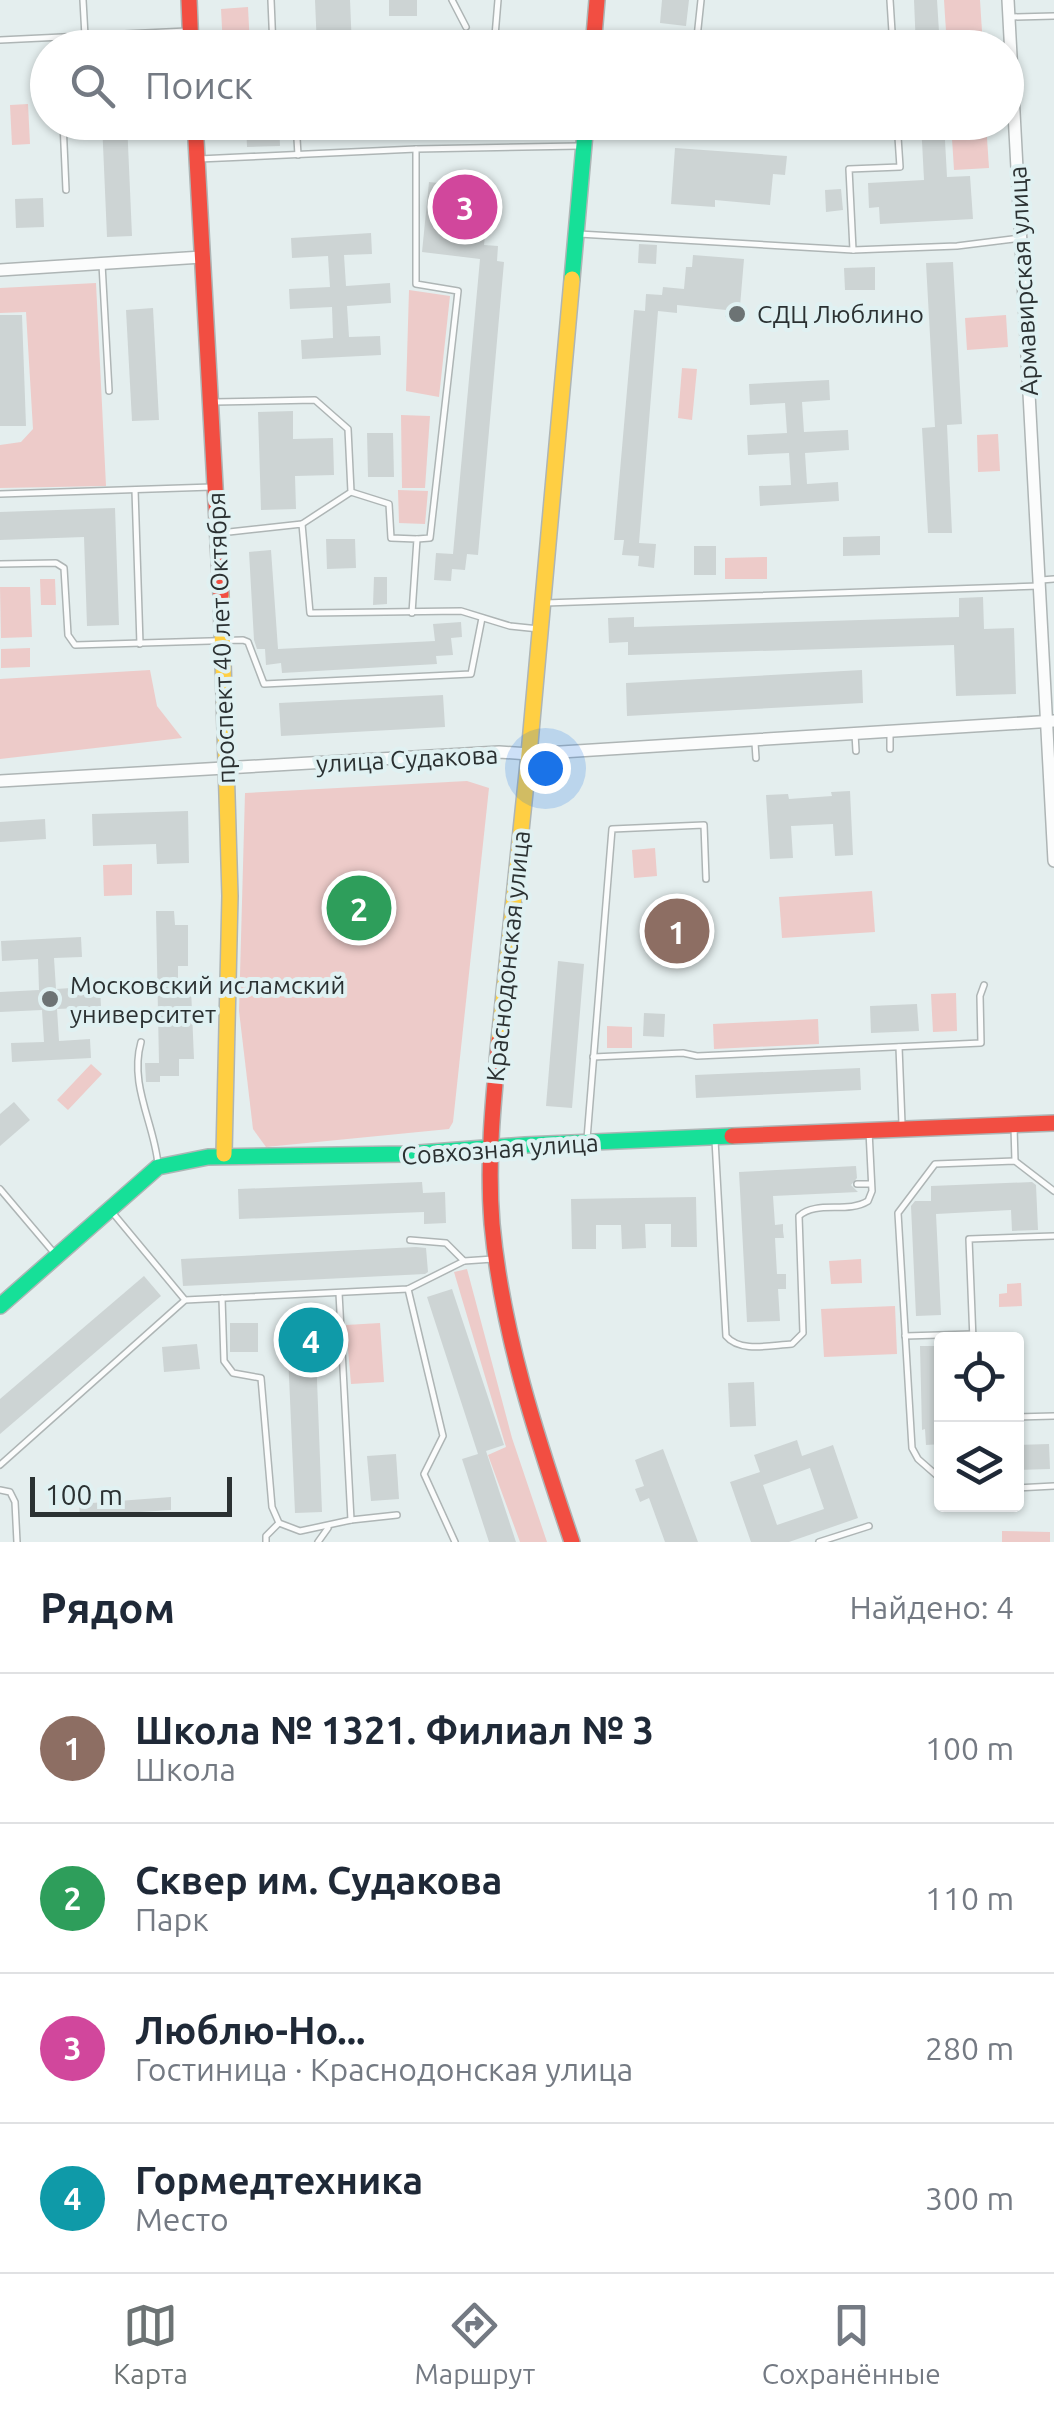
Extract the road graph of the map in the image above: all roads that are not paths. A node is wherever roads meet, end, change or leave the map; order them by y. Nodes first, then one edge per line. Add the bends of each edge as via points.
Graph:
1 (83, 0) edge
2 (189, 0) edge
3 (271, 0) edge
4 (452, 0) edge
5 (498, 0) edge
6 (597, 0) edge
7 (701, 0) edge
8 (890, 0) edge
9 (1008, 0) edge
10 (1054, 16) edge
11 (1009, 17) junction
12 (466, 27) dead end
13 (85, 30) edge
14 (190, 30) edge
15 (272, 30) edge
16 (496, 30) edge
17 (595, 30) edge
18 (698, 30) edge
19 (892, 30) edge
20 (1010, 30) edge
21 (30, 38) edge
22 (0, 40) edge
23 (64, 140) edge
24 (196, 140) edge
25 (297, 140) edge
26 (584, 140) edge
27 (898, 140) edge
28 (1015, 140) edge
29 (584, 146) junction
30 (416, 149) junction
31 (298, 154) junction
32 (197, 159) junction
33 (66, 190) dead end
34 (576, 234) junction
35 (1020, 238) junction
36 (853, 250) junction
37 (202, 258) junction
38 (102, 263) junction
39 (0, 270) edge
40 (110, 391) dead end
41 (210, 402) junction
42 (214, 487) junction
43 (135, 490) junction
44 (351, 492) junction
45 (0, 494) edge
46 (302, 524) junction
47 (217, 533) junction
48 (416, 539) junction
49 (0, 564) edge
50 (1054, 579) edge
51 (1039, 583) junction
52 (542, 603) junction
53 (412, 614) junction
54 (482, 618) junction
55 (540, 629) junction
56 (222, 642) junction
57 (140, 644) junction
58 (1050, 721) edge
59 (890, 731) junction
60 (855, 734) junction
61 (755, 740) junction
62 (890, 749) dead end
63 (856, 751) dead end
64 (529, 754) junction
65 (756, 758) dead end
66 (227, 769) junction
67 (0, 781) edge
68 (1054, 861) edge
69 (706, 879) dead end
70 (984, 984) dead end
71 (141, 1042) dead end
72 (898, 1047) junction
73 (593, 1058) junction
74 (1054, 1122) edge
75 (1014, 1124) junction
76 (902, 1129) junction
77 (869, 1130) junction
78 (715, 1137) junction
79 (586, 1142) junction
80 (491, 1149) junction
81 (224, 1154) junction
82 (1015, 1161) junction
83 (158, 1168) junction
84 (857, 1184) dead end
85 (872, 1184) junction
86 (0, 1189) edge
87 (1054, 1191) edge
88 (110, 1210) junction
89 (1054, 1236) edge
90 (410, 1240) dead end
91 (57, 1256) junction
92 (496, 1259) junction
93 (464, 1261) junction
94 (408, 1289) junction
95 (339, 1293) junction
96 (222, 1298) junction
97 (184, 1300) junction
98 (0, 1306) edge
99 (972, 1332) edge
100 (905, 1336) junction
101 (934, 1336) edge
102 (1054, 1416) edge
103 (1024, 1417) edge
104 (0, 1466) edge
105 (934, 1473) edge
106 (1054, 1486) edge
107 (1024, 1488) edge
108 (0, 1490) edge
109 (397, 1515) dead end
110 (351, 1520) junction
111 (279, 1523) junction
112 (329, 1526) junction
113 (870, 1526) dead end
114 (17, 1542) edge
115 (266, 1542) edge
116 (318, 1542) edge
117 (456, 1542) edge
118 (572, 1542) edge
119 (818, 1542) edge

1 - 13 lane
2 - 14 street
3 - 15 lane
4 - 12 lane
5 - 16 lane
6 - 17 street
7 - 18 lane
8 - 19 lane
9 - 11 street, Армавирская улица
10 - 11 lane
11 - 20 street, Армавирская улица
21 - 22 lane
23 - 33 lane
24 - 32 street, проспект 40 лет Октября
25 - 31 lane
26 - 29 street, Краснодонская улица
27 - 36 lane via 900,166 849,169
28 - 35 street, Армавирская улица
29 - 30 lane
29 - 34 street, Краснодонская улица
30 - 31 lane
30 - 48 lane via 416,284 458,291 430,538
31 - 32 lane
32 - 37 street, проспект 40 лет Октября
34 - 36 lane
34 - 52 street, Краснодонская улица
35 - 36 lane
35 - 51 street, Армавирская улица
37 - 38 street
37 - 41 street, проспект 40 лет Октября
38 - 39 street
38 - 40 lane
41 - 42 street, проспект 40 лет Октября
41 - 44 lane via 315,400 348,428
42 - 43 lane
42 - 47 street, проспект 40 лет Октября
43 - 45 lane
43 - 57 lane
44 - 46 lane
44 - 48 lane via 389,504 392,538
46 - 47 lane
46 - 53 lane via 310,613
47 - 56 street, проспект 40 лет Октября
48 - 53 lane
49 - 57 lane via 62,566 68,635 75,644
50 - 51 lane
51 - 52 lane
51 - 58 street, Армавирская улица
52 - 55 street, Краснодонская улица
53 - 54 lane via 461,611
54 - 55 lane
54 - 56 lane via 471,674 264,684 248,642
55 - 64 street, Краснодонская улица
56 - 57 lane
56 - 66 street, проспект 40 лет Октября
58 - 59 street, улица Судакова
58 - 68 street, Армавирская улица
59 - 60 street, улица Судакова
59 - 62 lane
60 - 61 street, улица Судакова
60 - 63 lane
61 - 64 street, улица Судакова
61 - 65 lane
64 - 66 street, улица Судакова
64 - 80 street, Краснодонская улица
66 - 67 street, улица Судакова
66 - 81 street, проспект 40 лет Октября via 231,1027
69 - 73 lane via 704,825 612,829
70 - 72 lane via 981,1044
71 - 83 lane via 136,1060
72 - 73 lane
72 - 76 lane
73 - 79 lane
74 - 75 street, Совхозная улица
75 - 76 street, Совхозная улица
75 - 82 lane
76 - 77 street, Совхозная улица
77 - 78 street, Совхозная улица
77 - 85 lane
78 - 79 street, Совхозная улица
78 - 85 lane via 725,1333 735,1345 792,1344 802,1337 799,1216 810,1209 860,1206
79 - 80 street, Совхозная улица
80 - 81 street, Совхозная улица via 260,1159
80 - 92 street, Краснодонская улица
81 - 83 street, Совхозная улица
82 - 87 lane
82 - 100 lane via 934,1164 898,1213
83 - 88 street, Совхозная улица
84 - 85 lane
86 - 91 lane
88 - 91 street, Совхозная улица
88 - 97 lane
89 - 99 lane via 969,1239
90 - 93 lane via 446,1243
91 - 98 street, Совхозная улица
92 - 93 lane
92 - 118 street, Краснодонская улица via 532,1423
93 - 94 lane
94 - 95 lane
94 - 117 lane via 443,1436 424,1474
95 - 96 lane
95 - 110 lane
96 - 97 lane
96 - 111 lane via 224,1360 233,1373 261,1378
97 - 104 lane
100 - 101 lane
100 - 105 lane via 912,1448
102 - 103 lane
106 - 107 lane
108 - 114 lane via 15,1502
109 - 110 lane
110 - 112 lane
111 - 112 lane via 300,1531
111 - 115 lane
112 - 116 lane
113 - 119 lane

